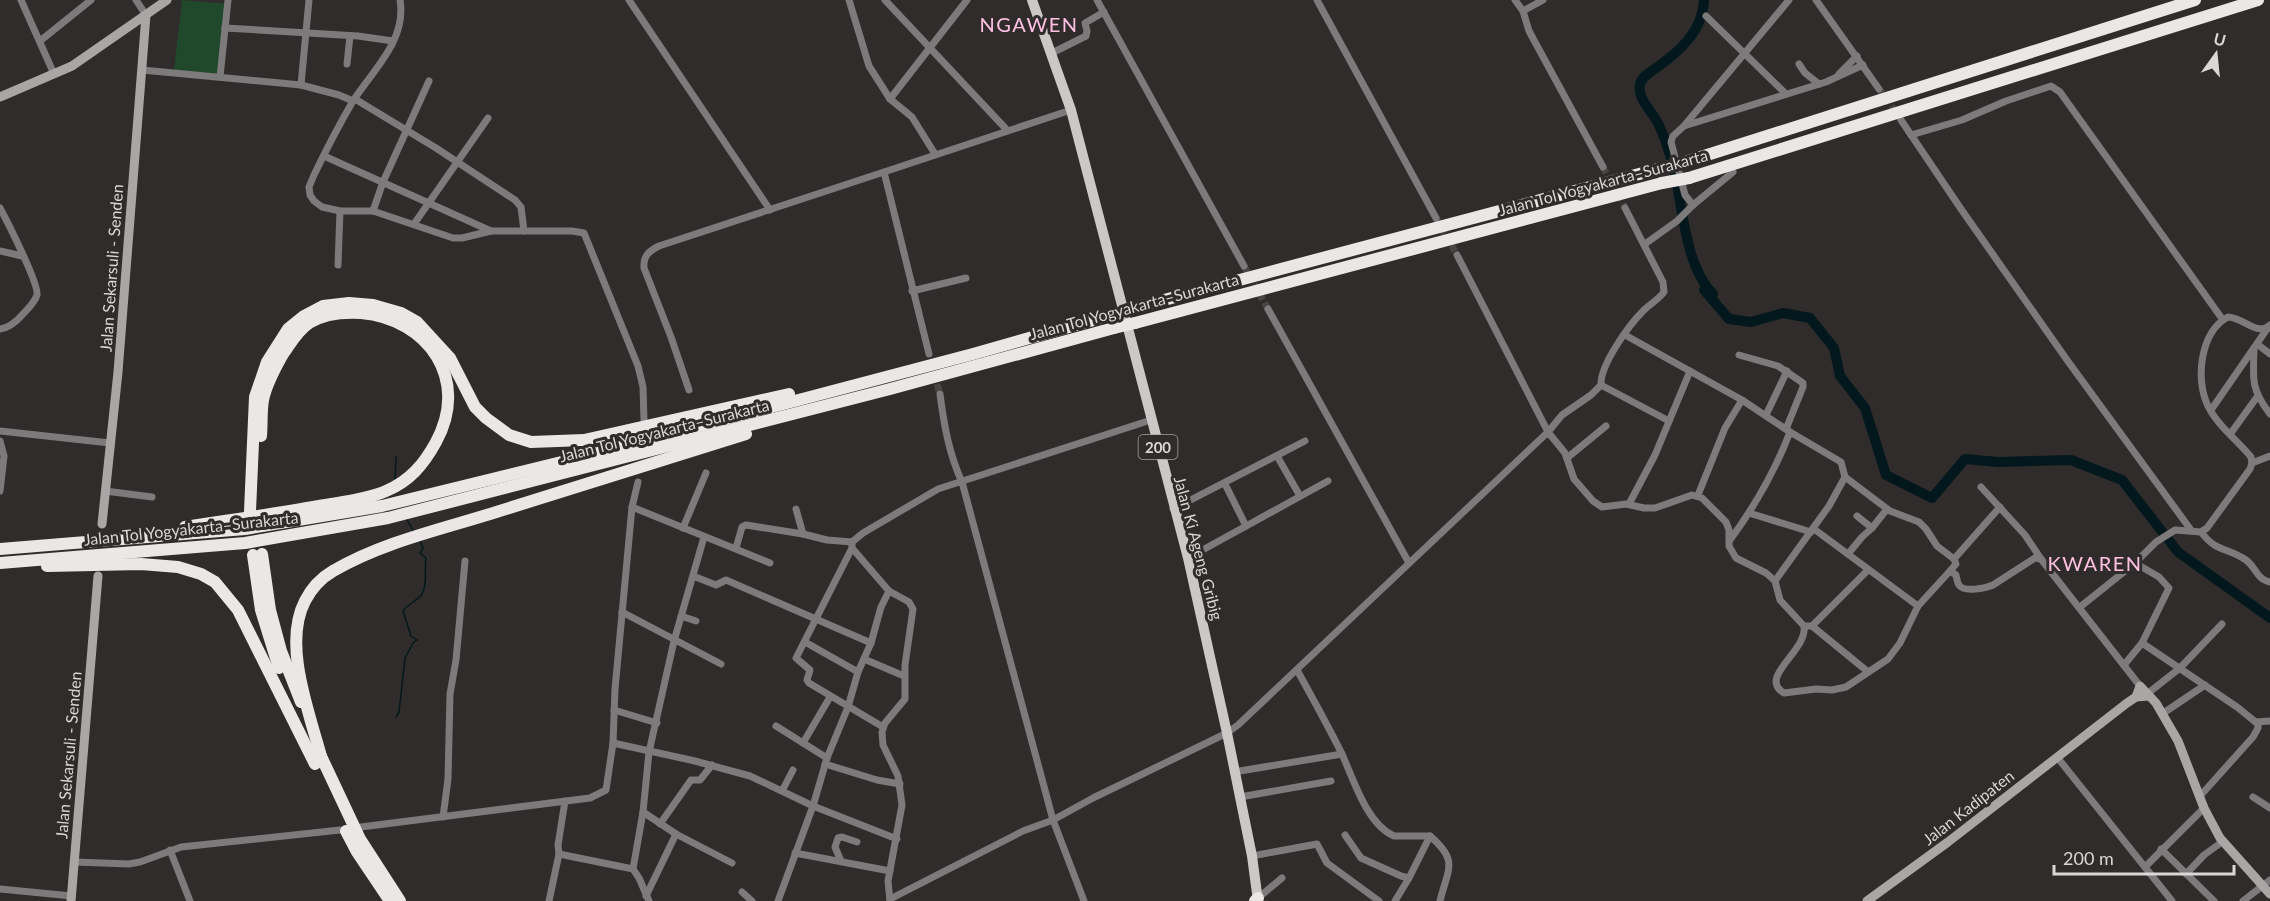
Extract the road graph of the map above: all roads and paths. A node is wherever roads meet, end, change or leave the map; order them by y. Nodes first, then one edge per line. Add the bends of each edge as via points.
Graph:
1 (21, 0) edge
2 (91, 0) edge
3 (136, 0) edge
4 (167, 0) edge
5 (228, 0) edge
6 (309, 0) edge
7 (400, 0) edge
8 (629, 0) edge
9 (849, 0) edge
10 (885, 0) edge
11 (967, 0) edge
12 (1032, 0) edge
13 (1097, 0) edge
14 (1317, 0) edge
15 (1515, 0) edge
16 (1543, 0) edge
17 (1789, 0) edge
18 (1816, 0) edge
19 (2195, 0) edge
20 (2258, 0) edge
21 (1523, 11) junction
22 (1104, 12) junction
23 (146, 15) junction
24 (1706, 16) dead end
25 (225, 28) junction
26 (305, 33) junction
27 (350, 36) junction
28 (40, 41) junction
29 (393, 41) junction
30 (930, 48) junction
31 (1052, 52) junction
32 (1744, 54) junction
33 (1857, 56) junction
34 (347, 64) dead end
35 (1799, 64) dead end
36 (1863, 65) junction
37 (142, 70) junction
38 (54, 74) junction
39 (220, 77) junction
40 (1835, 78) junction
41 (429, 81) dead end
42 (1819, 84) junction
43 (301, 85) junction
44 (1879, 89) tunnel mouth
45 (1786, 94) junction
46 (0, 97) edge
47 (890, 99) junction
48 (354, 100) junction
49 (1071, 110) junction
50 (488, 118) dead end
51 (1901, 120) tunnel mouth
52 (1684, 126) junction
53 (1007, 130) junction
54 (407, 131) junction
55 (1911, 135) junction
56 (935, 154) junction
57 (324, 156) junction
58 (457, 162) junction
59 (1604, 167) tunnel mouth
60 (884, 172) junction
61 (1733, 172) dead end
62 (383, 182) junction
63 (427, 203) junction
64 (1694, 205) junction
65 (0, 208) edge
66 (1625, 208) tunnel mouth
67 (770, 210) junction
68 (340, 211) junction
69 (373, 211) junction
70 (1436, 218) tunnel mouth
71 (414, 224) junction
72 (491, 231) junction
73 (524, 231) junction
74 (1645, 244) junction
75 (0, 251) edge
76 (1457, 255) tunnel mouth
77 (22, 256) junction
78 (338, 265) dead end
79 (1244, 267) tunnel mouth
80 (966, 278) dead end
81 (912, 291) junction
82 (1268, 309) tunnel mouth
83 (2223, 320) junction
84 (2268, 327) edge
85 (0, 329) edge
86 (1625, 335) junction
87 (2255, 345) junction
88 (929, 354) dead end
89 (973, 354) junction
90 (2270, 354) edge
91 (1739, 355) dead end
92 (1690, 371) junction
93 (1787, 371) junction
94 (1601, 385) junction
95 (890, 389) junction
96 (689, 390) dead end
97 (940, 394) tunnel mouth
98 (2257, 397) junction
99 (1742, 400) junction
100 (2211, 410) junction
101 (2270, 414) edge
102 (1766, 415) junction
103 (644, 420) dead end
104 (1151, 420) junction
105 (1669, 422) junction
106 (1606, 426) dead end
107 (1788, 430) junction
108 (0, 431) edge
109 (1548, 432) junction
110 (2231, 434) junction
111 (0, 441) edge
112 (1305, 441) dead end
113 (110, 443) junction
114 (1277, 456) junction
115 (2270, 456) edge
116 (1567, 458) junction
117 (2252, 463) junction
118 (706, 473) dead end
119 (1844, 480) junction
120 (1328, 481) dead end
121 (638, 482) dead end
122 (962, 482) junction
123 (1225, 484) junction
124 (1980, 487) dead end
125 (0, 491) edge
126 (105, 491) junction
127 (1698, 495) junction
128 (1300, 496) junction
129 (152, 497) dead end
130 (1629, 504) junction
131 (632, 507) junction
132 (2000, 507) junction
133 (796, 509) dead end
134 (1173, 509) junction
135 (1887, 510) junction
136 (1749, 513) junction
137 (1857, 516) dead end
138 (102, 524) dead end
139 (1246, 526) junction
140 (682, 528) junction
141 (1872, 528) junction
142 (1812, 530) junction
143 (2191, 530) junction
144 (2201, 532) junction
145 (803, 534) junction
146 (704, 537) junction
147 (1729, 542) junction
148 (68, 545) junction
149 (852, 545) junction
150 (736, 548) junction
151 (0, 549) edge
152 (1848, 554) junction
153 (258, 555) dead end
154 (1188, 558) junction
155 (2041, 559) junction
156 (465, 561) dead end
157 (770, 563) dead end
158 (1409, 563) junction
159 (2135, 563) junction
160 (0, 564) edge
161 (1953, 566) junction
162 (1868, 570) junction
163 (98, 576) dead end
164 (693, 576) junction
165 (1775, 581) junction
166 (2270, 582) edge
167 (888, 591) junction
168 (1918, 606) junction
169 (2079, 607) junction
170 (622, 612) junction
171 (681, 616) junction
172 (818, 618) junction
173 (696, 621) dead end
174 (2222, 624) dead end
175 (1808, 626) junction
176 (674, 641) junction
177 (805, 642) junction
178 (871, 643) junction
179 (2142, 643) junction
180 (864, 658) junction
181 (721, 664) dead end
182 (2124, 664) junction
183 (2180, 668) junction
184 (1298, 670) junction
185 (1867, 671) junction
186 (858, 672) junction
187 (904, 676) junction
188 (2205, 685) junction
189 (2140, 686) junction
190 (2148, 695) junction
191 (830, 696) junction
192 (2136, 697) junction
193 (848, 707) junction
194 (614, 710) junction
195 (2162, 714) junction
196 (2270, 721) edge
197 (2256, 722) junction
198 (657, 723) junction
199 (776, 726) dead end
200 (883, 727) junction
201 (1227, 733) junction
202 (612, 743) junction
203 (803, 743) junction
204 (649, 752) junction
205 (1342, 754) junction
206 (2056, 757) junction
207 (826, 761) junction
208 (319, 762) junction
209 (712, 765) junction
210 (793, 770) dead end
211 (1234, 772) junction
212 (1331, 781) dead end
213 (900, 783) junction
214 (782, 791) junction
215 (2201, 795) junction
216 (1240, 797) junction
217 (2253, 797) dead end
218 (565, 801) junction
219 (813, 806) junction
220 (2204, 808) junction
221 (2270, 808) edge
222 (643, 812) junction
223 (443, 817) junction
224 (1053, 820) junction
225 (660, 824) junction
226 (361, 827) dead end
227 (340, 830) dead end
228 (676, 834) junction
229 (1345, 835) dead end
230 (1430, 836) junction
231 (897, 839) junction
232 (857, 842) dead end
233 (2222, 842) junction
234 (2161, 849) junction
235 (170, 850) junction
236 (795, 853) junction
237 (559, 854) junction
238 (1252, 856) junction
239 (841, 861) junction
240 (75, 862) junction
241 (732, 863) dead end
242 (2145, 867) junction
243 (633, 869) junction
244 (890, 871) junction
245 (2186, 874) junction
246 (1282, 878) dead end
247 (1409, 878) junction
248 (2268, 887) edge
249 (0, 889) edge
250 (742, 892) dead end
251 (71, 899) edge
252 (648, 899) edge
253 (890, 900) edge
254 (1257, 900) edge
255 (190, 901) edge
256 (390, 901) edge
257 (400, 901) edge
258 (549, 901) edge
259 (752, 901) edge
260 (778, 901) edge
261 (1084, 901) edge
262 (1379, 901) edge
263 (1395, 901) edge
264 (1440, 901) edge
265 (1868, 901) edge
266 (2172, 901) edge
267 (2214, 901) edge
268 (2244, 901) edge

1 - 28 street
2 - 28 street
3 - 23 street
4 - 23 street
5 - 25 street
6 - 26 street
7 - 29 street via 402,21
8 - 67 street
9 - 47 street via 869,66
10 - 30 street
11 - 30 street
12 - 31 main road, Jalan Ki Ageng Gribig / 200
13 - 22 street
14 - 70 street
15 - 21 street
16 - 21 street
17 - 32 street
18 - 33 street
19 - 89 highway, Jalan Tol Yogyakarta–Surakarta, bridge via 1685,162
20 - 95 highway, Jalan Tol Yogyakarta–Surakarta, bridge via 1689,178
21 - 59 street via 1529,31
22 - 31 street via 1085,23 1086,36
22 - 79 street
23 - 37 street, Jalan Sekarsuli - Senden
23 - 38 street
24 - 32 street
25 - 26 street
25 - 39 street
26 - 27 street
26 - 43 street
27 - 29 street
27 - 34 street
28 - 38 street
29 - 48 street
30 - 47 street
30 - 53 street
31 - 49 main road, Jalan Ki Ageng Gribig / 200
32 - 45 street
32 - 52 street
33 - 36 street
33 - 40 street
35 - 42 street
36 - 40 street
36 - 44 street
37 - 39 street
37 - 113 street, Jalan Sekarsuli - Senden
38 - 46 street
39 - 43 street
40 - 42 street
41 - 54 street
42 - 45 street
43 - 48 street
45 - 52 street
47 - 56 street via 912,117
48 - 54 street
48 - 57 street
49 - 53 street
49 - 104 main road, Jalan Ki Ageng Gribig / 200
50 - 58 street
51 - 55 street
52 - 64 street via 1671,142 1685,195
53 - 56 street
54 - 58 street
54 - 62 street
55 - 83 street via 2051,86 2055,88
55 - 143 street
56 - 60 street
57 - 62 street
57 - 68 street via 311,180 310,195 322,207
58 - 63 street
58 - 73 street via 519,203
60 - 67 street
60 - 81 street
61 - 64 street
62 - 63 street
62 - 69 street
63 - 71 street
63 - 72 street
64 - 74 street
65 - 77 street
66 - 74 street
67 - 96 street via 659,246 644,258 644,268
68 - 69 street
68 - 78 street
69 - 71 street
71 - 72 street via 458,239
72 - 73 street
73 - 103 street via 578,231 585,235 638,366
74 - 86 street via 1664,292
75 - 77 street
76 - 109 street
77 - 85 street via 35,279 37,295 22,316
80 - 81 street
81 - 88 street
82 - 158 street
83 - 84 street via 2236,317 2257,328
83 - 100 street via 2209,338 2204,353 2203,388
84 - 87 street
86 - 92 street
86 - 94 street via 1600,376
87 - 90 street
87 - 98 street via 2253,380
87 - 100 street
89 - 148 highway, Jalan Tol Yogyakarta–Surakarta via 382,506 267,526
89 - 148 highway via 584,440 531,442 509,435 486,418 466,391 450,358 417,322 373,306 323,306 288,329 267,362 255,397 254,511 264,399 276,366 296,334 326,315 348,312 396,320 410,327 442,363 448,390 447,418 424,464 408,479 386,491 352,500
91 - 93 street
92 - 99 street
92 - 105 street
93 - 102 street
93 - 107 street via 1803,383
94 - 105 street
94 - 109 street via 1562,415
95 - 160 highway, Jalan Tol Yogyakarta–Surakarta via 388,518 245,543
95 - 208 highway via 388,546 331,572 316,584 297,622 297,662
97 - 122 street via 953,462
98 - 101 street
98 - 110 street
99 - 102 street
99 - 127 street via 1725,429
100 - 110 street
102 - 107 street
104 - 122 street
104 - 134 main road, Jalan Ki Ageng Gribig / 200
105 - 130 street
106 - 116 street
107 - 119 street via 1841,462
107 - 136 street via 1778,463
108 - 113 street
109 - 116 street
109 - 158 street
110 - 117 street
111 - 125 street via 4,456
112 - 114 street
113 - 126 street, Jalan Sekarsuli - Senden
114 - 123 street
114 - 128 street
115 - 117 street
116 - 130 street via 1574,479 1596,504
117 - 144 street via 2213,521
118 - 140 street
119 - 135 street
119 - 142 street
120 - 128 street
121 - 131 street
122 - 149 street via 929,494 863,533
122 - 224 street
123 - 134 street
123 - 139 street
124 - 132 street
126 - 129 street
126 - 138 street, Jalan Sekarsuli - Senden
127 - 130 street via 1655,508
127 - 147 street via 1726,522
128 - 139 street
131 - 140 street
131 - 170 street
132 - 155 street
132 - 161 street
133 - 145 street
134 - 154 main road, Jalan Ki Ageng Gribig / 200
135 - 141 street
135 - 161 street via 1919,522
136 - 142 street
136 - 147 street
137 - 141 street
139 - 154 street
140 - 146 street
141 - 152 street
142 - 152 street
142 - 165 street
143 - 144 street
143 - 159 street via 2178,530 2156,542
144 - 166 street via 2211,544 2247,560 2261,579
145 - 149 street
145 - 150 street via 746,525
146 - 150 street
146 - 164 street
147 - 165 street via 1736,558
148 - 151 highway, Jalan Tol Yogyakarta–Surakarta
149 - 167 street
149 - 172 street
150 - 157 street
152 - 162 street
153 - 208 highway via 281,651
154 - 201 main road, Jalan Ki Ageng Gribig / 200
155 - 161 street via 2031,560 1993,585 1968,589 1959,586
155 - 169 street
156 - 223 street via 450,694
158 - 184 street
159 - 169 street
159 - 179 street via 2169,588
160 - 208 highway via 178,567 215,582 238,610
161 - 168 street
162 - 168 street
162 - 175 street
163 - 240 street, Jalan Sekarsuli - Senden
164 - 171 street
164 - 172 street via 716,585 726,580
165 - 175 street via 1780,600
167 - 178 street
167 - 187 street via 909,602 913,609
168 - 185 street via 1888,659
169 - 182 street
170 - 176 street
170 - 194 street
171 - 173 street
171 - 176 street
172 - 177 street
172 - 178 street
174 - 183 street
175 - 185 street
175 - 185 street via 1804,638 1778,672 1776,685 1780,692 1832,690 1852,684
176 - 181 street
176 - 198 street
177 - 186 street
177 - 191 street via 797,660 810,670 807,681
178 - 180 street
179 - 182 street
179 - 183 street
180 - 186 street
180 - 187 street
182 - 189 street
183 - 188 street
183 - 190 street
184 - 201 street
184 - 205 street
186 - 193 street
187 - 200 street via 904,702
188 - 195 street
188 - 197 street
189 - 190 street
189 - 192 street
190 - 192 street
190 - 195 street
191 - 193 street
191 - 203 street
192 - 206 street, Jalan Kadipaten
193 - 200 street
193 - 207 street
194 - 198 street
194 - 202 street
195 - 215 street
196 - 197 street
197 - 215 street via 2258,728 2253,737
198 - 204 street
199 - 203 street
200 - 213 street via 883,745
201 - 211 main road, Jalan Ki Ageng Gribig / 200
201 - 224 street
202 - 204 street
202 - 218 street via 606,790 590,798
203 - 207 street
204 - 209 street
204 - 222 street
205 - 211 street
205 - 230 street via 1361,797 1388,834
206 - 242 street
206 - 265 street, Jalan Kadipaten
207 - 213 street via 877,780
207 - 219 street
208 - 256 highway via 357,852
208 - 257 highway via 360,839
209 - 214 street
209 - 225 street via 700,780 691,780
210 - 214 street
211 - 216 main road, Jalan Ki Ageng Gribig / 200
212 - 216 street
213 - 231 street via 903,810
214 - 219 street
215 - 220 street
216 - 238 main road, Jalan Ki Ageng Gribig / 200
217 - 221 street
218 - 223 street
218 - 237 street
219 - 231 street
219 - 236 street
220 - 233 street
220 - 234 street
222 - 225 street
222 - 243 street
223 - 226 street
224 - 253 street via 1023,831
224 - 261 street
225 - 228 street
227 - 235 street
228 - 241 street
228 - 252 street
229 - 247 street via 1361,858
230 - 247 street
230 - 264 street via 1450,860
231 - 244 street
232 - 239 street via 838,838 835,847
233 - 245 street
233 - 248 street
234 - 242 street
234 - 245 street
235 - 240 street via 129,864
235 - 255 street
236 - 239 street
236 - 260 street
237 - 243 street
237 - 258 street
238 - 254 main road, Jalan Ki Ageng Gribig / 200
238 - 262 street via 1317,844 1327,863
239 - 244 street
240 - 251 street, Jalan Sekarsuli - Senden
242 - 266 street
243 - 252 street
244 - 253 street
245 - 267 street
246 - 254 street
247 - 263 street
248 - 268 street
249 - 251 street
250 - 259 street

